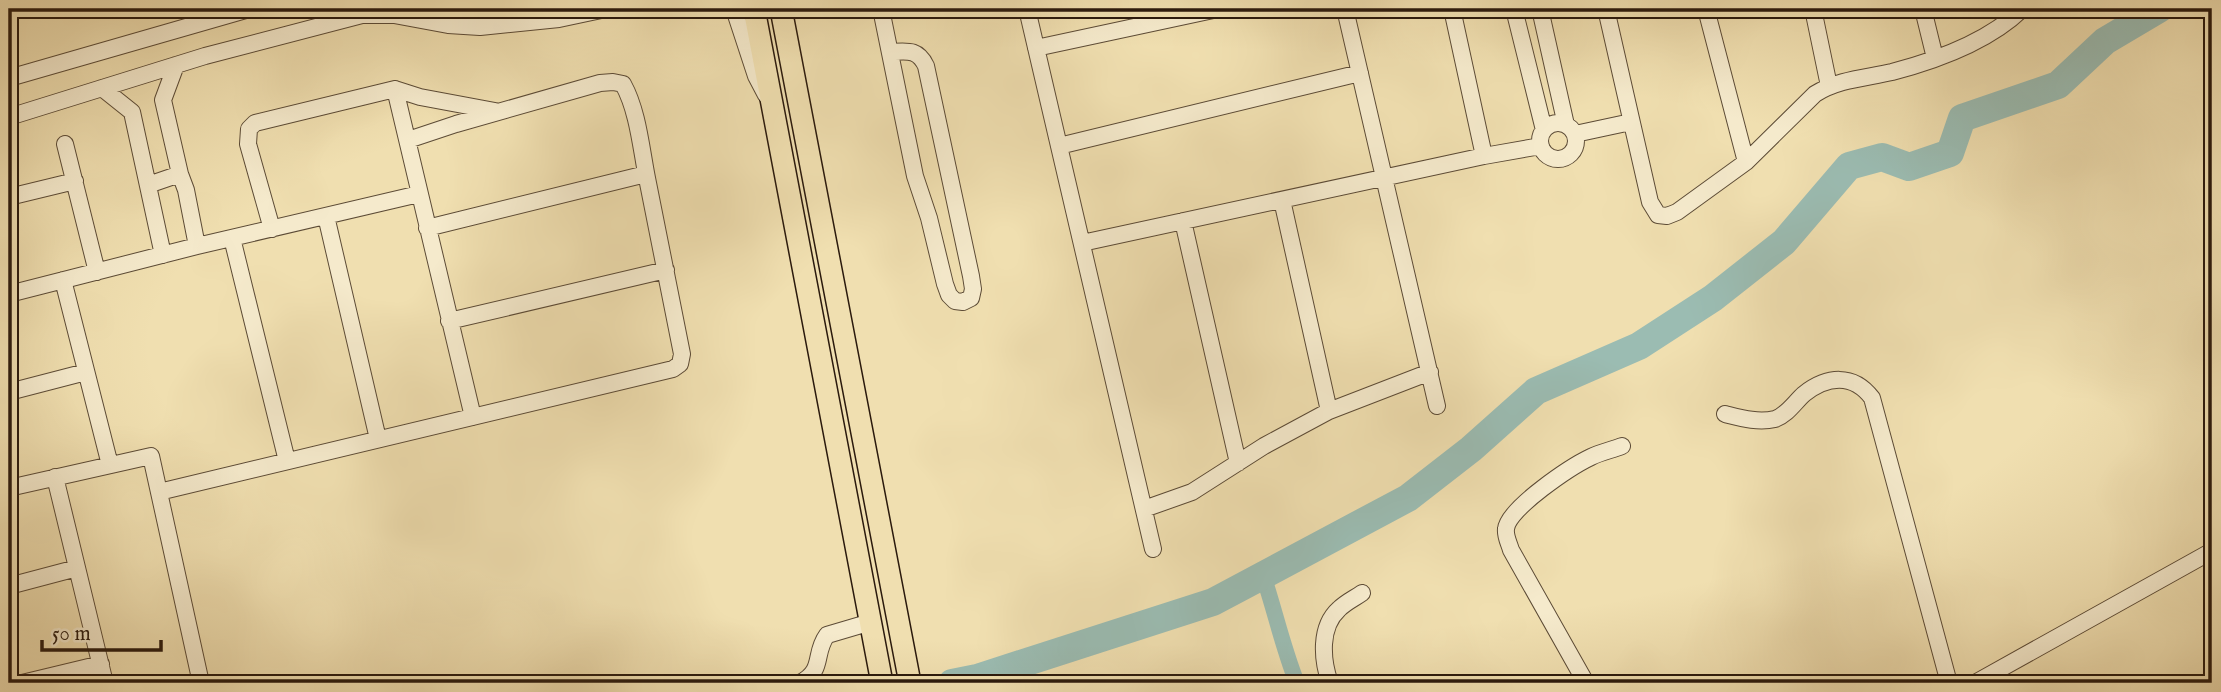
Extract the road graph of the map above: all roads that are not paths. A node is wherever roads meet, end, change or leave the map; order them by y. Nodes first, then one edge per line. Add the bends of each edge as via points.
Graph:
1 (249, 9) edge
2 (479, 9) edge
3 (606, 9) edge
4 (734, 9) edge
5 (754, 9) edge
6 (781, 9) edge
7 (1027, 9) edge
8 (1218, 9) edge
9 (1345, 9) edge
10 (1452, 9) edge
11 (1514, 9) edge
12 (1540, 9) edge
13 (1606, 9) edge
14 (1706, 9) edge
15 (1813, 9) edge
16 (1923, 9) edge
17 (2022, 9) edge
18 (883, 12) edge
19 (480, 27) junction
20 (1037, 48) junction
21 (891, 52) junction
22 (1935, 58) junction
23 (1552, 61) junction
24 (176, 65) junction
25 (1528, 66) junction
26 (1360, 73) junction
27 (9, 78) edge
28 (1829, 86) junction
29 (103, 89) junction
30 (395, 89) junction
31 (772, 106) junction
32 (498, 112) junction
33 (9, 117) edge
34 (1631, 122) junction
35 (1571, 130) junction
36 (1543, 138) junction
37 (408, 140) junction
38 (65, 145) dead end
39 (1059, 146) junction
40 (1484, 156) junction
41 (1746, 162) junction
42 (180, 174) junction
43 (646, 174) junction
44 (1385, 177) junction
45 (75, 181) junction
46 (148, 185) junction
47 (419, 194) junction
48 (9, 197) edge
49 (1282, 200) junction
50 (327, 216) junction
51 (1183, 221) junction
52 (427, 228) junction
53 (272, 229) junction
54 (232, 239) junction
55 (1082, 243) junction
56 (197, 246) junction
57 (163, 255) junction
58 (666, 270) junction
59 (97, 272) junction
60 (64, 280) junction
61 (9, 294) edge
62 (449, 321) junction
63 (86, 372) junction
64 (1430, 372) junction
65 (9, 392) edge
66 (1437, 405) dead end
67 (1329, 411) junction
68 (1725, 414) dead end
69 (473, 417) junction
70 (378, 439) junction
71 (1622, 446) dead end
72 (287, 461) junction
73 (1238, 463) junction
74 (110, 465) junction
75 (55, 477) junction
76 (9, 488) edge
77 (159, 492) junction
78 (1144, 509) junction
79 (1153, 549) dead end
80 (2212, 551) edge
81 (77, 568) junction
82 (9, 586) edge
83 (1362, 593) dead end
84 (871, 622) junction
85 (101, 664) junction
86 (909, 674) edge
87 (881, 676) edge
88 (22, 683) edge
89 (105, 683) edge
90 (201, 683) edge
91 (800, 683) edge
92 (1331, 683) edge
93 (1586, 683) edge
94 (1950, 683) edge
95 (1975, 683) edge

1 - 27 street
2 - 19 street
3 - 19 street
4 - 31 street via 756,76
5 - 31 main road
6 - 86 main road
7 - 20 street
8 - 20 street
9 - 26 street
10 - 40 street
11 - 25 street
12 - 23 street
13 - 34 street
14 - 41 street
15 - 28 street
16 - 22 street
17 - 22 street via 1985,36
18 - 21 street
19 - 24 street via 362,15
20 - 39 street
21 - 21 street via 915,176 945,284 949,295 963,302 971,298 971,276 926,66 916,52
22 - 28 street
23 - 25 street
23 - 35 street
24 - 29 street
24 - 42 street via 163,100
25 - 36 street
26 - 39 street
26 - 44 street
28 - 41 street via 1815,94
29 - 33 street
29 - 46 street via 132,113
30 - 32 street
30 - 37 street
30 - 53 street via 255,123 249,129 248,144
31 - 84 main road
32 - 37 street
32 - 43 street via 600,83 623,84
34 - 35 street
34 - 41 street via 1650,202 1658,215 1677,212
35 - 36 street via 1554,123
35 - 36 street via 1575,147 1567,156 1549,156
36 - 40 street
37 - 47 street
38 - 45 street
39 - 55 street
40 - 44 street
42 - 46 street
42 - 56 street
43 - 52 street
43 - 58 street
44 - 49 street
44 - 64 street
45 - 48 street
45 - 59 street
46 - 57 street
47 - 50 street
47 - 52 street
49 - 51 street
49 - 67 street
50 - 53 street
50 - 70 street
51 - 55 street
51 - 73 street
52 - 62 street
53 - 54 street
54 - 56 street
54 - 72 street
55 - 78 street
56 - 57 street
57 - 59 street
58 - 62 street
58 - 69 street via 680,364
59 - 60 street
60 - 61 street
60 - 63 street
62 - 69 street
63 - 65 street
63 - 74 street
64 - 66 street
64 - 67 street
67 - 73 street
68 - 94 street via 1775,419 1816,385 1843,380 1864,388 1872,398
69 - 70 street
70 - 72 street
71 - 93 street via 1592,457 1545,486 1516,511 1506,530 1511,550
72 - 77 street
73 - 78 street via 1192,492
74 - 75 street
74 - 77 street via 151,456
75 - 76 street
75 - 81 street
77 - 90 street
78 - 79 street
80 - 95 street
81 - 82 street
81 - 85 street
83 - 92 street via 1330,619 1324,660
84 - 87 main road
84 - 91 street via 827,635 817,667
85 - 88 street
85 - 89 street

